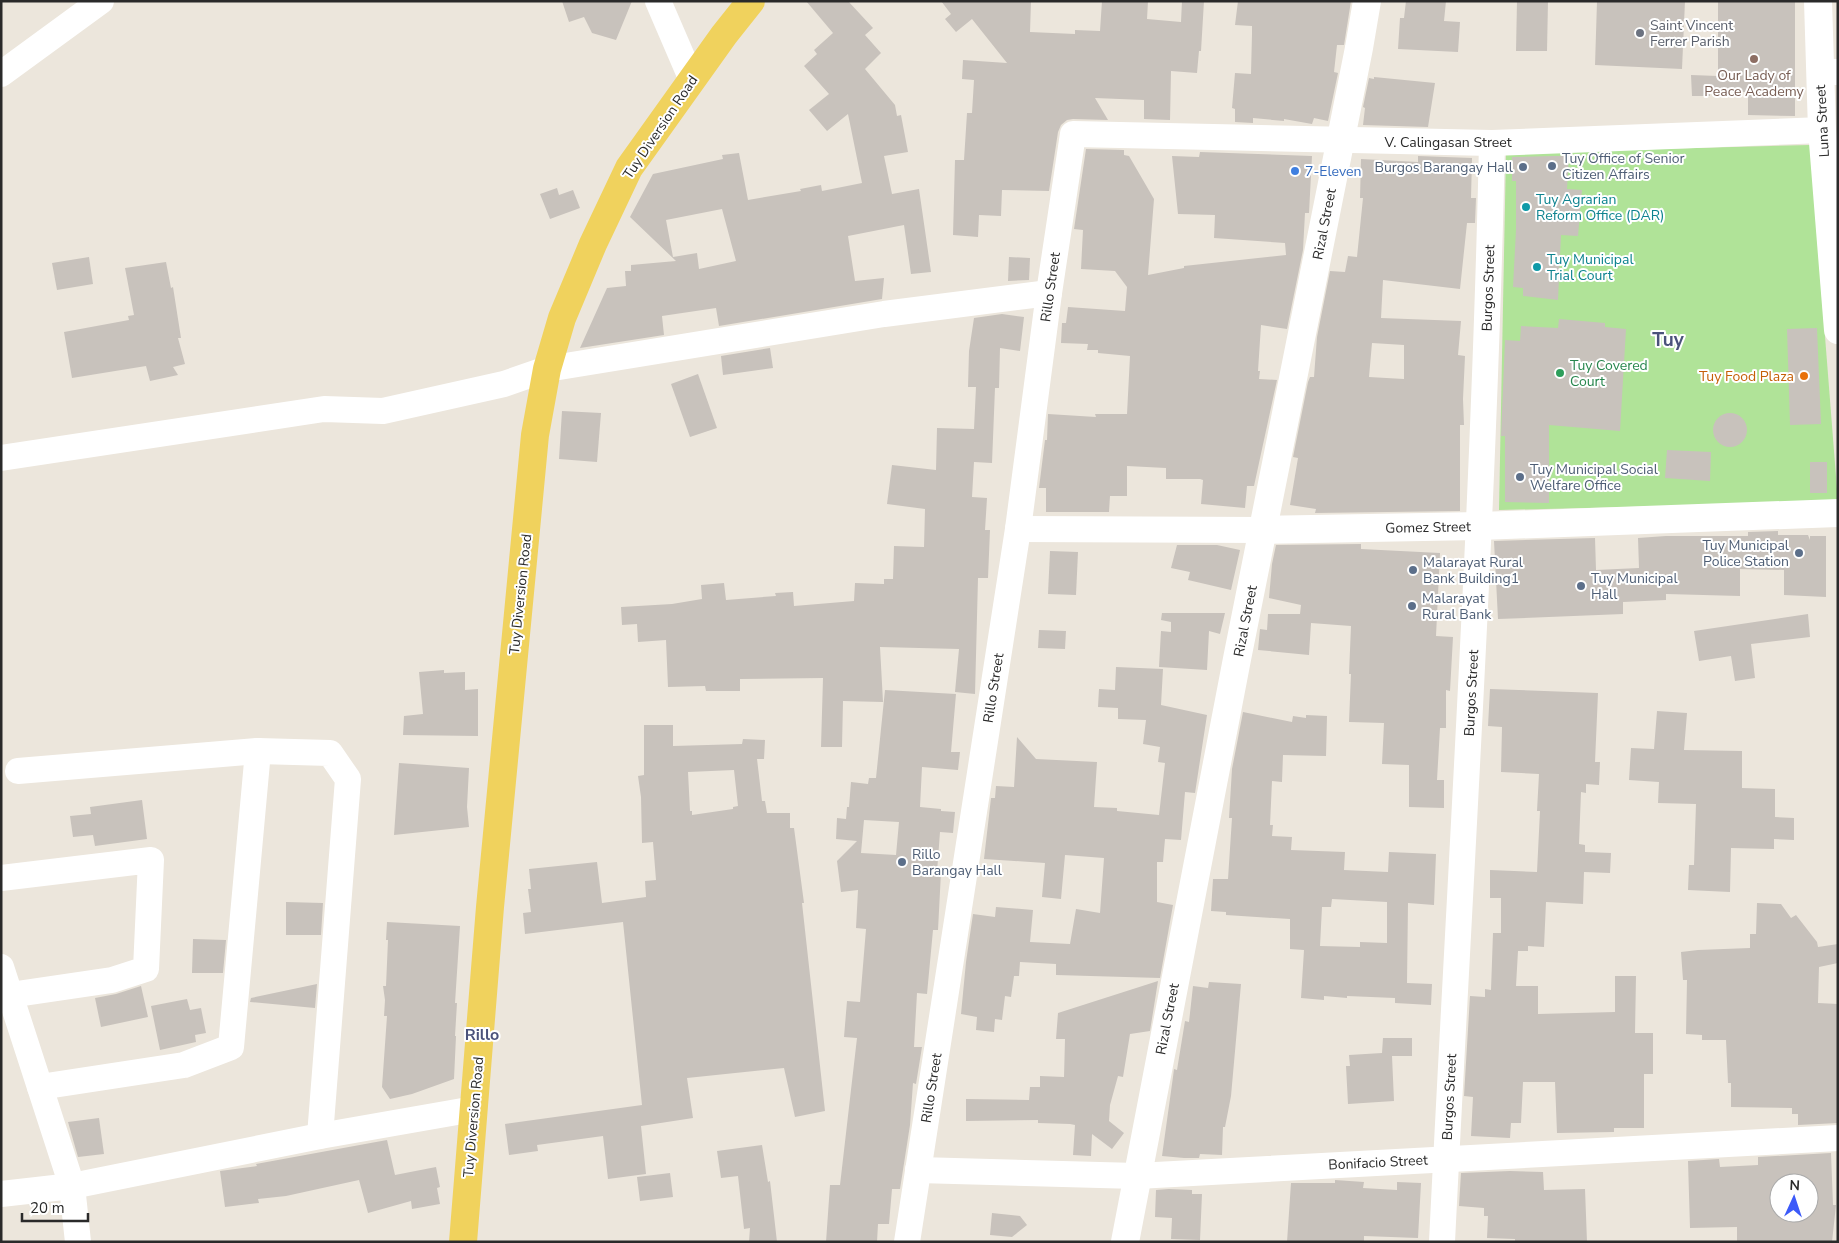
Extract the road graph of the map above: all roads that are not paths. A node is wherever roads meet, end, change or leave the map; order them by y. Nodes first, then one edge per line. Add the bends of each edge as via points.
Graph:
1 (101, 1) edge
2 (658, 1) edge
3 (751, 1) edge
4 (1367, 1) edge
5 (1818, 1) edge
6 (1829, 59) edge
7 (1, 74) edge
8 (692, 80) junction
9 (1822, 130) junction
10 (1074, 134) joint
11 (1340, 141) junction
12 (1492, 143) junction
13 (1831, 157) edge
14 (1049, 293) junction
15 (1838, 330) edge
16 (547, 369) junction
17 (1, 458) edge
18 (1838, 514) edge
19 (1480, 526) junction
20 (1018, 529) junction
21 (1263, 530) junction
22 (258, 751) junction
23 (18, 771) dead end
24 (1, 878) edge
25 (1, 967) edge
26 (10, 995) junction
27 (40, 1087) junction
28 (474, 1109) junction
29 (320, 1136) junction
30 (1838, 1138) edge
31 (1446, 1158) junction
32 (918, 1170) junction
33 (1137, 1176) junction
34 (72, 1186) junction
35 (1, 1194) edge
36 (78, 1242) edge
37 (463, 1242) edge
38 (907, 1242) edge
39 (1125, 1242) edge
40 (1442, 1242) edge

1 - 7 street
2 - 8 street
3 - 8 main road, Tuy Diversion Road
4 - 11 main road, Rizal Street
5 - 6 main road, Luna Street
6 - 9 main road, Luna Street
8 - 16 main road, Tuy Diversion Road via 629,168 562,318
9 - 12 street, V. Calingasan Street
9 - 13 main road, Luna Street
10 - 11 street, V. Calingasan Street
10 - 14 street, Rillo Street
11 - 12 street, V. Calingasan Street
11 - 21 main road, Rizal Street
12 - 19 street, Burgos Street
13 - 15 main road, Luna Street
14 - 16 street via 884,314
14 - 20 street, Rillo Street
16 - 17 street via 504,384 383,411 324,409
16 - 28 main road, Tuy Diversion Road via 534,445
18 - 19 main road, Gomez Street
19 - 21 main road, Gomez Street
19 - 31 street, Burgos Street
20 - 21 street, Gomez Street
20 - 32 street, Rillo Street
21 - 33 main road, Rizal Street
22 - 23 street
22 - 27 street via 231,1047 184,1065
22 - 29 street via 330,754 348,779
24 - 26 street via 151,860 146,969 112,980
25 - 26 street
26 - 27 street
27 - 34 street
28 - 29 street
28 - 37 main road, Tuy Diversion Road
29 - 34 street
30 - 31 street, Bonifacio Street
31 - 33 street, Bonifacio Street
31 - 40 street, Burgos Street
32 - 33 street, Bonifacio Street
32 - 38 street, Rillo Street
33 - 39 main road, Rizal Street
34 - 35 street
34 - 36 street

